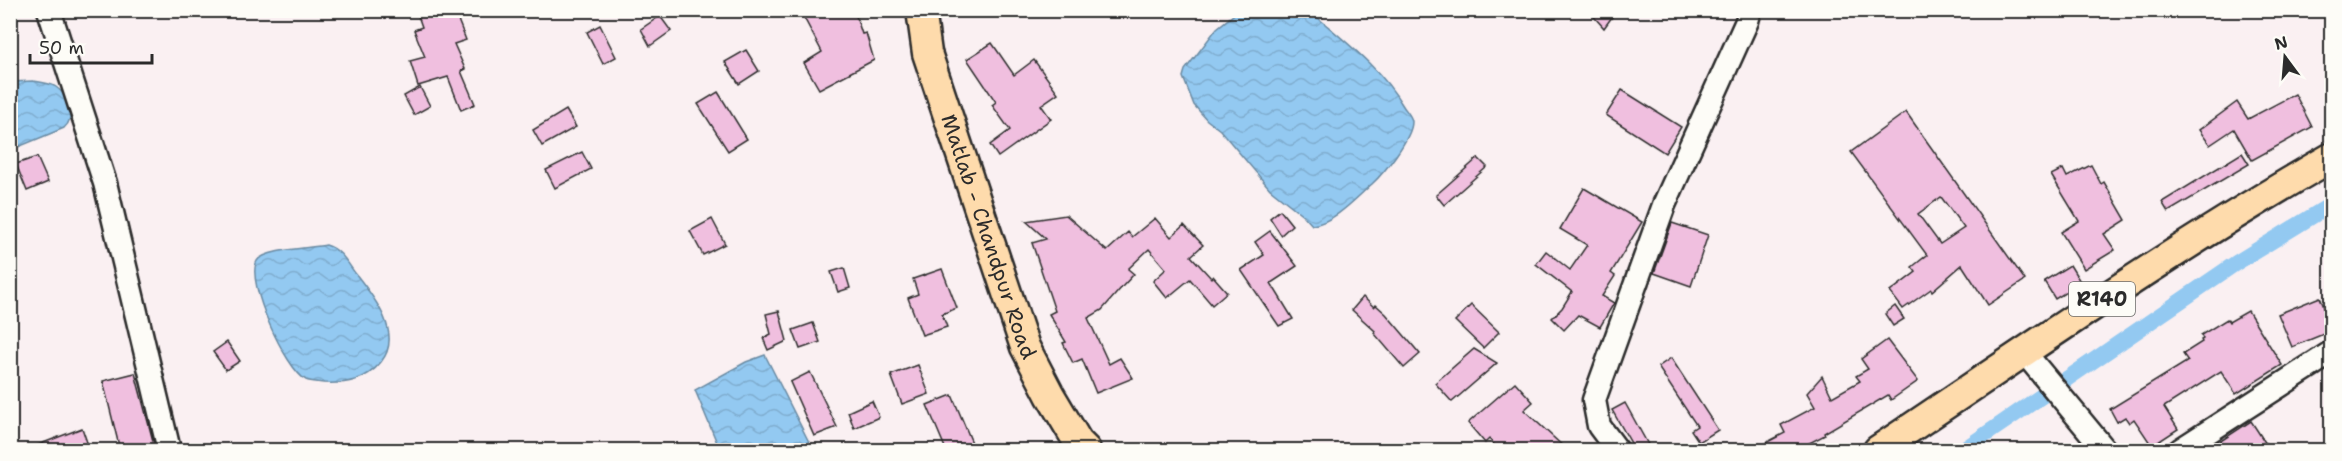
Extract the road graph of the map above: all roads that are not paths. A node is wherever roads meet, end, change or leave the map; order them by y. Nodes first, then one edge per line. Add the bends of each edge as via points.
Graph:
1 (49, 10) edge
2 (921, 10) edge
3 (1750, 10) edge
4 (2331, 157) edge
5 (2331, 352) edge
6 (2032, 363) junction
7 (169, 450) edge
8 (1086, 450) edge
9 (1617, 450) edge
10 (1878, 450) edge
11 (2105, 450) edge
12 (2180, 450) edge

1 - 7 street via 105,183
2 - 8 main road, Matlab - Chandpur Road via 927,52 1025,347
3 - 9 street via 1664,205 1594,400 1599,426
4 - 6 main road, R140 via 2156,263
5 - 12 street
6 - 10 main road, R140
6 - 11 street

